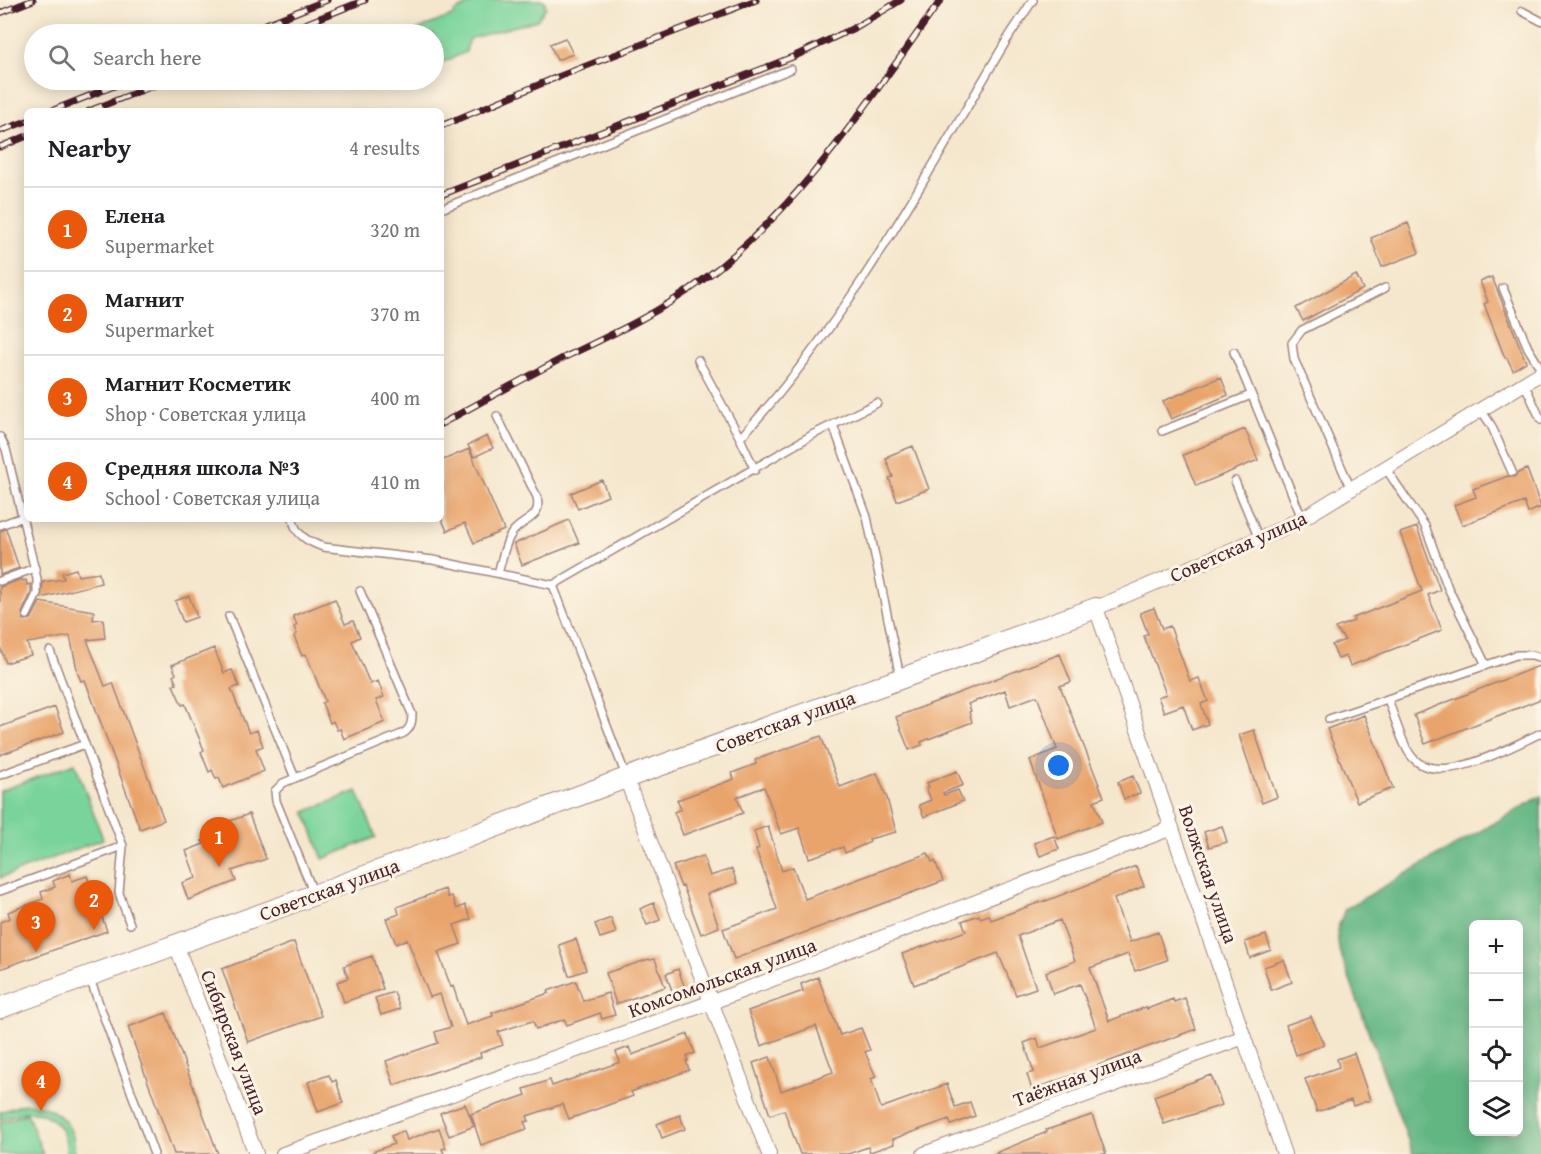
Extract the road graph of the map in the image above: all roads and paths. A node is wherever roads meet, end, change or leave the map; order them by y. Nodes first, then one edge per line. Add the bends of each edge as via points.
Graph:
1 (1033, 0) edge
2 (1522, 11) dead end
3 (1541, 21) edge
4 (791, 69) dead end
5 (444, 207) edge
6 (1385, 288) dead end
7 (1503, 288) dead end
8 (1234, 352) dead end
9 (698, 360) dead end
10 (1541, 371) edge
11 (1524, 383) junction
12 (1251, 395) junction
13 (877, 403) dead end
14 (1481, 410) junction
15 (497, 416) dead end
16 (1541, 420) edge
17 (833, 425) junction
18 (1162, 431) dead end
19 (0, 437) edge
20 (740, 438) junction
21 (10, 464) junction
22 (0, 468) edge
23 (1386, 469) junction
24 (755, 470) junction
25 (1512, 472) dead end
26 (1235, 482) dead end
27 (1351, 490) junction
28 (23, 517) junction
29 (1302, 518) junction
30 (24, 521) edge
31 (24, 522) edge
32 (294, 522) edge
33 (0, 525) edge
34 (1259, 539) junction
35 (35, 568) junction
36 (498, 573) junction
37 (0, 581) edge
38 (553, 585) junction
39 (360, 591) dead end
40 (1096, 608) junction
41 (27, 615) dead end
42 (229, 616) dead end
43 (50, 651) dead end
44 (1541, 658) edge
45 (1486, 665) junction
46 (901, 678) junction
47 (1388, 699) junction
48 (1329, 719) dead end
49 (1541, 733) edge
50 (85, 744) junction
51 (0, 775) edge
52 (295, 778) junction
53 (626, 778) junction
54 (1172, 828) junction
55 (123, 846) junction
56 (0, 891) edge
57 (314, 896) junction
58 (130, 924) dead end
59 (176, 945) junction
60 (88, 975) junction
61 (712, 1002) junction
62 (0, 1008) edge
63 (1244, 1037) junction
64 (154, 1154) edge
65 (256, 1154) edge
66 (283, 1154) edge
67 (769, 1154) edge
68 (924, 1154) edge
69 (1284, 1154) edge

1 - 20 lane via 863,279 808,357
2 - 3 lane
4 - 5 lane
6 - 27 lane via 1302,330 1293,343 1294,359
7 - 10 lane
8 - 12 lane
9 - 20 lane
10 - 11 street, Советская улица
11 - 14 street, Советская улица
11 - 16 lane
12 - 18 lane
12 - 29 lane
13 - 17 lane
14 - 23 street, Советская улица
14 - 25 lane
15 - 36 lane via 539,505 537,512 511,534
17 - 24 lane
17 - 46 lane via 867,518
19 - 21 lane
20 - 24 lane
21 - 22 lane
21 - 28 lane
23 - 27 street, Советская улица
23 - 45 lane via 1425,526 1448,588
24 - 38 lane
26 - 34 lane
27 - 29 street, Советская улица
28 - 30 lane
28 - 33 lane
29 - 34 street, Советская улица
31 - 35 lane
32 - 36 lane via 309,542 323,547 433,560
34 - 40 street, Советская улица
35 - 37 lane
35 - 41 lane via 37,594
36 - 38 lane
38 - 53 lane
39 - 52 lane via 412,714 411,726 404,733
40 - 46 street, Советская улица
40 - 54 street, Волжская улица
42 - 52 lane
43 - 50 lane
44 - 45 lane via 1516,655
45 - 47 lane
46 - 53 street, Советская улица
47 - 48 lane
47 - 49 lane via 1412,758 1434,768 1453,769 1470,764
50 - 51 lane
50 - 55 lane
52 - 57 lane via 278,787 275,797
53 - 57 street, Советская улица
53 - 61 street
54 - 61 street, Комсомольская улица
54 - 63 street, Волжская улица
55 - 56 lane
55 - 58 lane via 119,892
57 - 59 street, Советская улица
59 - 60 street, Советская улица via 140,954
59 - 65 street, Сибирская улица
60 - 62 street, Советская улица
60 - 64 lane
61 - 66 street, Комсомольская улица
61 - 67 street
63 - 68 street, Таёжная улица
63 - 69 street, Волжская улица

